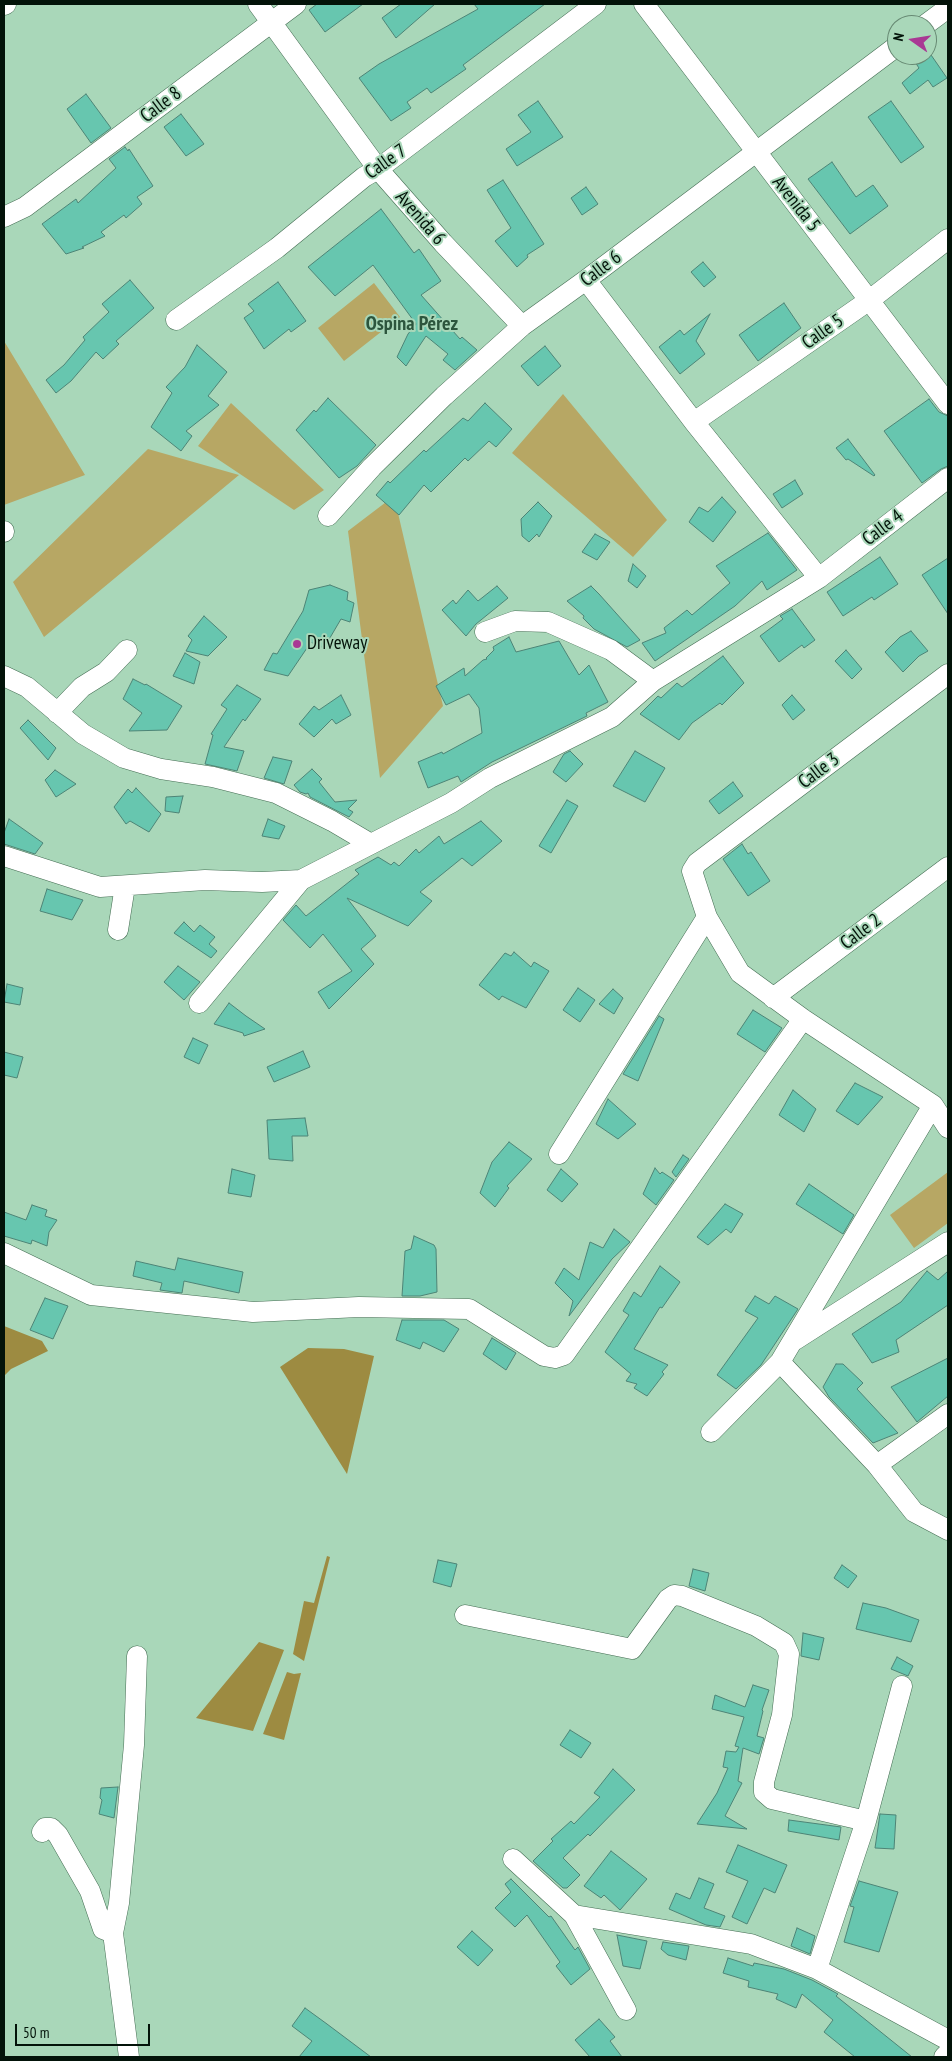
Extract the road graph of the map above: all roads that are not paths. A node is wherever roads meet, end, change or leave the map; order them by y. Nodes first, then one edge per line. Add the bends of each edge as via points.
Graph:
1 (258, 4) edge
2 (296, 4) edge
3 (596, 4) edge
4 (644, 4) edge
5 (948, 8) edge
6 (937, 16) edge
7 (271, 23) junction
8 (887, 53) edge
9 (755, 152) junction
10 (378, 169) junction
11 (4, 216) edge
12 (948, 239) edge
13 (586, 280) junction
14 (871, 299) junction
15 (176, 320) dead end
16 (522, 326) junction
17 (948, 404) edge
18 (694, 422) junction
19 (948, 478) edge
20 (328, 516) dead end
21 (818, 578) junction
22 (485, 632) dead end
23 (127, 650) dead end
24 (948, 674) edge
25 (4, 676) edge
26 (652, 681) junction
27 (57, 713) junction
28 (371, 844) junction
29 (4, 856) edge
30 (948, 867) edge
31 (301, 880) junction
32 (125, 886) junction
33 (707, 917) junction
34 (118, 930) dead end
35 (773, 998) junction
36 (199, 1003) dead end
37 (803, 1020) junction
38 (934, 1106) junction
39 (948, 1128) edge
40 (559, 1154) dead end
41 (948, 1242) edge
42 (4, 1253) edge
43 (791, 1343) junction
44 (780, 1362) junction
45 (948, 1414) edge
46 (712, 1432) dead end
47 (877, 1465) junction
48 (948, 1530) edge
49 (465, 1615) dead end
50 (137, 1656) dead end
51 (902, 1686) dead end
52 (866, 1821) junction
53 (42, 1832) dead end
54 (513, 1859) dead end
55 (574, 1914) junction
56 (113, 1933) junction
57 (817, 1970) junction
58 (626, 2010) dead end
59 (948, 2040) edge
60 (948, 2053) edge
61 (129, 2057) edge
62 (944, 2057) edge

1 - 7 street, Avenida 6
2 - 7 street, Calle 8
3 - 10 street, Calle 7
4 - 9 street, Avenida 5
5 - 6 street
7 - 10 street, Avenida 6
7 - 11 street, Calle 8 via 25,207
8 - 9 street, Calle 6
9 - 13 street, Calle 6
9 - 14 street, Avenida 5
10 - 15 street, Calle 7 via 277,248
10 - 16 street, Avenida 6
12 - 14 street, Calle 5
13 - 16 street, Calle 6
13 - 18 street
14 - 17 street, Avenida 5
14 - 18 street, Calle 5
16 - 20 street, Calle 6 via 444,396
18 - 21 street
19 - 21 street, Calle 4
21 - 26 street, Calle 4
22 - 26 street via 515,621 548,622 611,650
23 - 27 street
24 - 33 street, Calle 3 via 697,863 692,871
25 - 27 street via 26,687
26 - 28 street, Calle 4 via 612,717 507,769 451,803
27 - 28 street via 83,734 124,758 276,793
28 - 31 street, Calle 4
29 - 32 street via 100,888
30 - 35 street, Calle 2
31 - 32 street via 205,880
31 - 36 street
32 - 34 street
33 - 35 street via 740,972
33 - 40 street
35 - 37 street
37 - 38 street
37 - 42 street via 564,1355 555,1358 544,1356 469,1309 359,1307 253,1312 92,1295
38 - 39 street
38 - 43 street
41 - 43 street
43 - 44 street
44 - 46 street
44 - 47 street
45 - 47 street
47 - 48 street via 914,1512
49 - 52 street via 632,1649 674,1595 756,1626 784,1643 789,1654 782,1715 764,1792 772,1799
50 - 56 street via 134,1745 119,1903
51 - 52 street
52 - 57 street
53 - 56 street via 51,1828 58,1835 90,1891 103,1929
54 - 55 street
55 - 57 street via 751,1944
55 - 58 street
56 - 61 street
57 - 59 street
60 - 62 street

